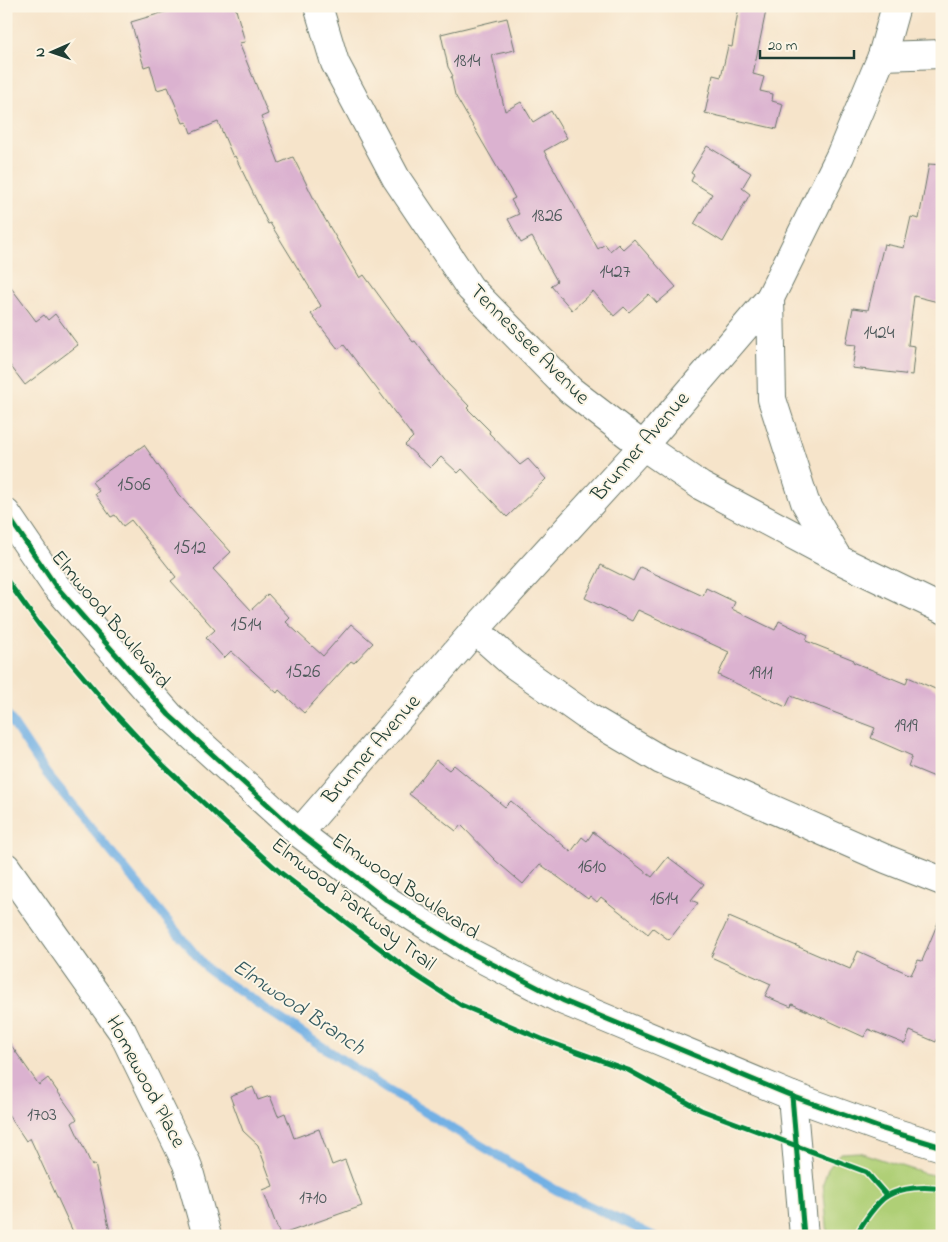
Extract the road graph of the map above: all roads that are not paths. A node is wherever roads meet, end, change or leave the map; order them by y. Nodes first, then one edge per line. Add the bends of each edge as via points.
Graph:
1 (318, 6) edge
2 (896, 6) edge
3 (942, 54) edge
4 (882, 56) junction
5 (770, 298) junction
6 (643, 446) junction
7 (6, 513) edge
8 (838, 559) junction
9 (942, 608) edge
10 (475, 630) junction
11 (299, 833) junction
12 (6, 867) edge
13 (942, 880) edge
14 (792, 1096) junction
15 (942, 1147) edge
16 (207, 1236) edge
17 (804, 1236) edge

1 - 6 street, Tennessee Avenue via 336,63 396,178 470,288 570,390
2 - 4 street, Brunner Avenue
3 - 4 street
4 - 5 street, Brunner Avenue via 840,156
5 - 6 street, Brunner Avenue
5 - 8 street via 772,399 805,502
6 - 8 street, Tennessee Avenue via 701,486
6 - 10 street, Brunner Avenue
7 - 11 street, Elmwood Boulevard via 55,585 169,715
8 - 9 street, Tennessee Avenue
10 - 11 street, Brunner Avenue
10 - 13 street via 513,664 588,718 662,760
11 - 14 street, Elmwood Boulevard via 388,901 469,952 564,1001
12 - 16 street, Homewood Place via 122,1031 187,1164
14 - 15 street, Elmwood Boulevard
14 - 17 street

